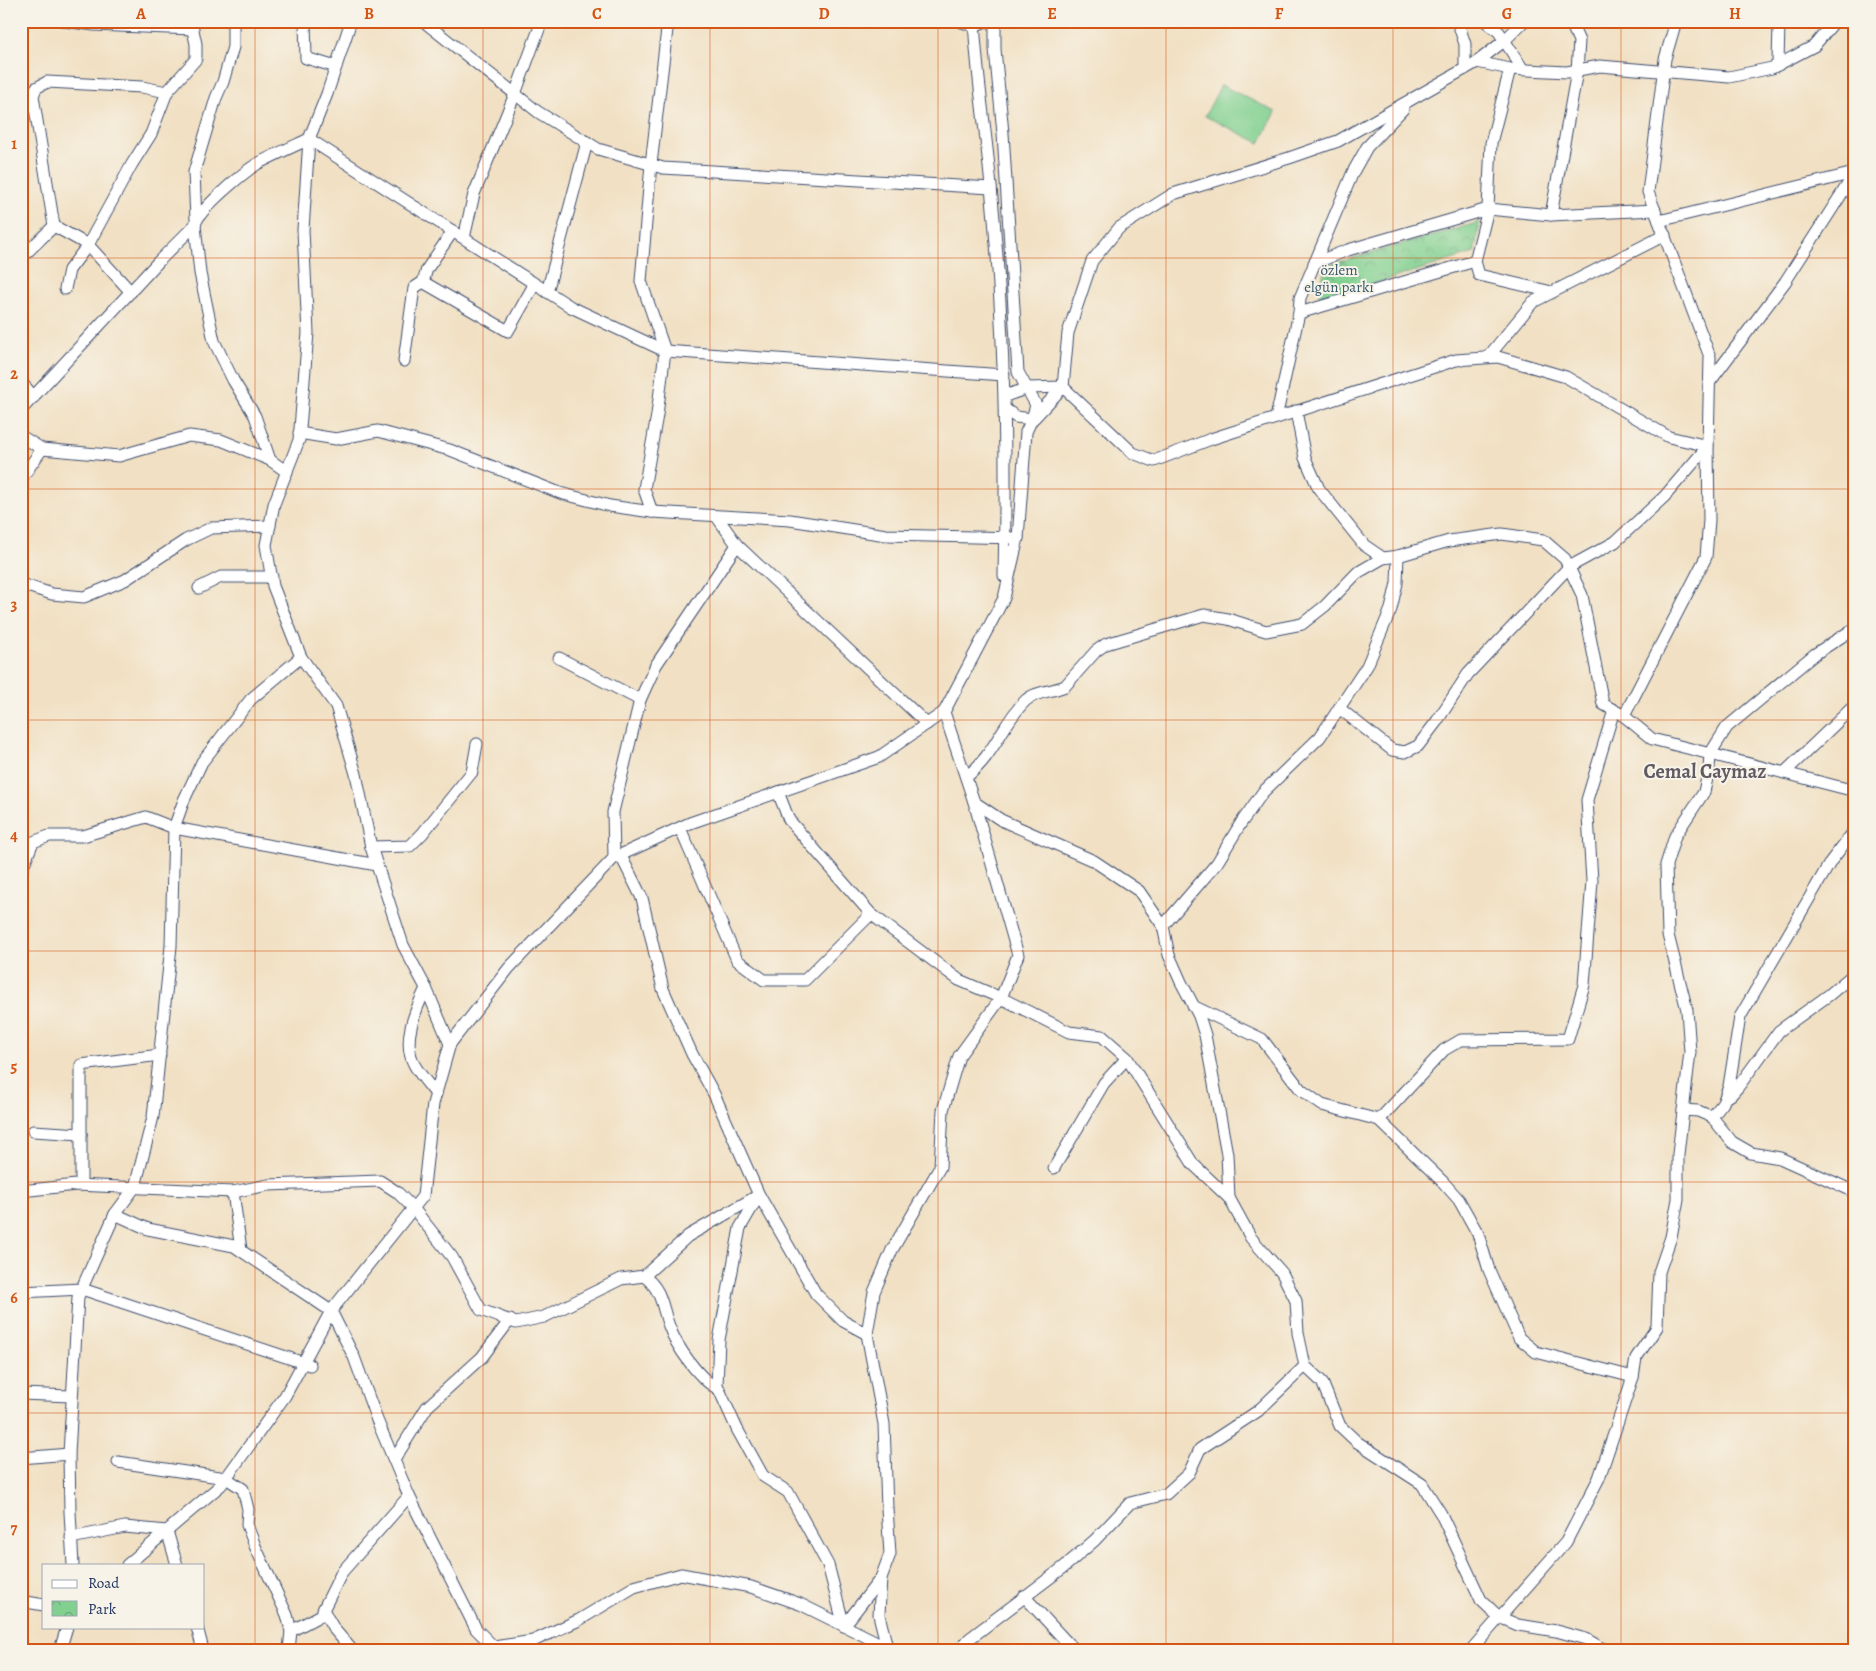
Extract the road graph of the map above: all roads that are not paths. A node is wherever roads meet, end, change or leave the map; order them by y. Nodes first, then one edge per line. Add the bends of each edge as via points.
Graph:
1 (64, 21) edge
2 (233, 21) edge
3 (306, 21) edge
4 (351, 21) edge
5 (423, 21) edge
6 (542, 21) edge
7 (668, 21) edge
8 (959, 21) edge
9 (986, 21) edge
10 (995, 21) edge
11 (1456, 21) edge
12 (1485, 21) edge
13 (1524, 21) edge
14 (1570, 21) edge
15 (1676, 21) edge
16 (1779, 21) edge
17 (1835, 21) edge
18 (974, 23) edge
19 (192, 25) edge
20 (1504, 41) junction
21 (1477, 62) junction
22 (1778, 65) junction
23 (336, 68) junction
24 (1522, 68) junction
25 (1465, 69) junction
26 (1510, 69) junction
27 (1577, 71) junction
28 (1663, 72) junction
29 (167, 92) junction
30 (515, 94) junction
31 (1411, 100) junction
32 (309, 139) junction
33 (587, 142) junction
34 (651, 164) junction
35 (1855, 173) edge
36 (991, 188) junction
37 (1488, 210) junction
38 (1655, 210) junction
39 (1550, 215) junction
40 (1659, 221) junction
41 (196, 223) junction
42 (54, 226) junction
43 (453, 231) junction
44 (1665, 235) junction
45 (464, 238) junction
46 (88, 245) junction
47 (21, 258) edge
48 (1475, 261) junction
49 (1314, 263) junction
50 (423, 282) junction
51 (534, 285) junction
52 (65, 289) dead end
53 (130, 292) junction
54 (547, 292) junction
55 (1552, 292) junction
56 (1299, 312) junction
57 (665, 351) junction
58 (1488, 357) junction
59 (404, 361) dead end
60 (1004, 375) junction
61 (21, 382) edge
62 (1709, 383) junction
63 (1063, 387) junction
64 (1028, 388) junction
65 (1005, 396) junction
66 (34, 397) junction
67 (1005, 409) junction
68 (21, 410) edge
69 (1296, 411) junction
70 (1276, 418) junction
71 (1032, 419) junction
72 (300, 433) junction
73 (21, 436) edge
74 (1708, 446) junction
75 (42, 449) junction
76 (270, 460) junction
77 (287, 472) junction
78 (21, 479) edge
79 (652, 512) junction
80 (717, 517) junction
81 (270, 526) junction
82 (1018, 538) junction
83 (1005, 539) junction
84 (737, 545) junction
85 (1398, 556) junction
86 (1382, 558) junction
87 (1569, 568) junction
88 (272, 577) junction
89 (21, 584) edge
90 (199, 588) dead end
91 (1004, 598) junction
92 (1855, 628) edge
93 (301, 657) junction
94 (559, 658) dead end
95 (640, 700) junction
96 (1855, 705) edge
97 (1340, 708) junction
98 (944, 712) junction
99 (1618, 713) junction
100 (927, 724) junction
101 (477, 744) dead end
102 (1710, 754) junction
103 (1784, 773) junction
104 (966, 777) junction
105 (1855, 791) edge
106 (778, 792) junction
107 (974, 802) junction
108 (174, 828) junction
109 (680, 828) junction
110 (1855, 830) edge
111 (371, 847) junction
112 (618, 857) junction
113 (377, 866) junction
114 (21, 872) edge
115 (871, 914) junction
116 (1163, 926) junction
117 (1855, 973) edge
118 (426, 988) junction
119 (1001, 998) junction
120 (1193, 1006) junction
121 (450, 1044) junction
122 (160, 1055) junction
123 (1127, 1058) junction
124 (436, 1094) junction
125 (1725, 1097) junction
126 (1683, 1110) junction
127 (1712, 1117) junction
128 (1379, 1120) junction
129 (33, 1132) dead end
130 (81, 1134) junction
131 (1054, 1168) dead end
132 (81, 1185) junction
133 (135, 1186) junction
134 (21, 1191) edge
135 (233, 1192) junction
136 (1855, 1192) edge
137 (759, 1195) junction
138 (1228, 1198) junction
139 (413, 1208) junction
140 (115, 1214) junction
141 (241, 1250) junction
142 (644, 1276) junction
143 (82, 1289) junction
144 (21, 1292) edge
145 (331, 1311) junction
146 (510, 1320) junction
147 (866, 1334) junction
148 (307, 1364) junction
149 (1305, 1366) junction
150 (1633, 1377) junction
151 (718, 1389) junction
152 (21, 1394) edge
153 (71, 1396) junction
154 (69, 1454) junction
155 (21, 1458) edge
156 (394, 1460) junction
157 (118, 1462) dead end
158 (226, 1478) junction
159 (409, 1496) junction
160 (167, 1531) junction
161 (71, 1538) junction
162 (73, 1564) edge
163 (129, 1564) edge
164 (177, 1564) edge
165 (881, 1578) junction
166 (1024, 1596) junction
167 (21, 1601) edge
168 (42, 1605) edge
169 (325, 1613) junction
170 (1500, 1617) junction
171 (844, 1626) junction
172 (67, 1628) edge
173 (198, 1628) edge
174 (291, 1631) junction
175 (493, 1648) edge
176 (887, 1649) edge
177 (60, 1650) edge
178 (203, 1650) edge
179 (289, 1650) edge
180 (352, 1650) edge
181 (960, 1650) edge
182 (1074, 1650) edge
183 (1471, 1650) edge
184 (1605, 1650) edge

1 - 19 street via 94,25
2 - 41 street via 233,48 194,172
3 - 23 street via 306,58
4 - 23 street
5 - 30 street
6 - 30 street
7 - 34 street
8 - 18 street
9 - 18 street
10 - 64 street via 1018,372
11 - 25 street via 1465,44
12 - 20 street via 1499,32
13 - 20 street
14 - 27 street via 1578,41
15 - 28 street
16 - 22 street
17 - 22 street via 1814,46
18 - 36 street
19 - 29 street via 196,59
20 - 21 street
20 - 24 street
21 - 25 street
21 - 26 street
22 - 28 street via 1729,77
23 - 32 street
24 - 26 street
24 - 27 street
25 - 31 street
26 - 37 street via 1491,143
27 - 28 street via 1600,66
27 - 39 street
28 - 38 street via 1648,192
29 - 42 street via 142,87 47,82 36,88 33,96
29 - 46 street via 151,134
30 - 33 street
30 - 45 street via 474,194
31 - 49 street via 1367,147
31 - 63 street via 1338,141 1173,194 1119,228 1092,262 1068,333
32 - 41 street via 256,165 218,196
32 - 43 street
32 - 72 street via 303,230 308,333
33 - 34 street via 598,149
33 - 54 street
34 - 36 street via 663,168
34 - 57 street via 641,281
35 - 40 street
35 - 62 street via 1785,282
36 - 60 street
37 - 39 street
37 - 48 street
37 - 49 street via 1348,250
38 - 39 street
38 - 40 street
40 - 44 street
41 - 53 street
41 - 76 street via 200,273 214,341 255,416
42 - 46 street
42 - 47 street
43 - 45 street
43 - 50 street via 427,269
44 - 55 street
44 - 62 street via 1710,357
45 - 51 street
46 - 52 street via 69,270
46 - 53 street
48 - 55 street via 1479,275
48 - 56 street
49 - 56 street via 1300,298
50 - 51 street via 508,331
50 - 59 street via 414,288
51 - 54 street
53 - 66 street
54 - 57 street via 571,308
55 - 58 street via 1533,302
56 - 70 street
57 - 60 street
57 - 79 street via 644,489
58 - 69 street via 1456,360
58 - 74 street via 1566,377 1670,437
60 - 65 street
61 - 66 street
62 - 74 street
63 - 64 street
63 - 70 street via 1133,453 1154,461
63 - 71 street
64 - 65 street
64 - 71 street via 1036,405
65 - 67 street
66 - 68 street
67 - 71 street via 1016,418
67 - 83 street
69 - 70 street
69 - 86 street via 1305,458 1319,489 1364,545
71 - 82 street via 1026,432
72 - 77 street
72 - 79 street via 336,439 378,431 450,450 560,493 610,506
73 - 75 street
74 - 87 street via 1664,497 1615,542
74 - 99 street via 1706,557
75 - 76 street via 118,456 189,436 221,440
75 - 78 street
76 - 77 street
77 - 81 street via 274,504
79 - 80 street
80 - 83 street via 790,520 886,535
80 - 84 street
81 - 88 street via 266,545
81 - 89 street via 211,528 186,540 125,580 84,597 52,594
82 - 83 street
82 - 91 street
83 - 91 street
84 - 95 street via 656,665
84 - 100 street
85 - 86 street
85 - 87 street via 1449,541 1502,534 1543,540 1565,558
85 - 97 street via 1397,584 1391,609 1367,666
86 - 104 street via 1357,573 1302,624 1266,631 1204,615 1106,644 1064,686 1025,701 989,754
87 - 97 street via 1468,674 1418,746 1405,752 1392,750
87 - 99 street via 1582,596 1603,704
88 - 90 street via 221,577
88 - 93 street
91 - 98 street
92 - 102 street via 1816,654 1727,727
93 - 108 street via 251,699 202,762
93 - 111 street via 336,706 356,774
94 - 95 street
95 - 112 street via 613,812
96 - 103 street
97 - 116 street via 1320,737 1263,792 1217,863
98 - 100 street
98 - 104 street
99 - 102 street via 1652,739
99 - 128 street via 1587,800 1592,881 1584,985 1568,1039 1461,1040 1444,1050
100 - 106 street via 879,757
101 - 111 street via 472,772 410,846
102 - 103 street
102 - 126 street via 1704,792 1675,836 1666,865 1668,935 1687,1010 1690,1052
103 - 105 street
104 - 107 street
106 - 109 street
106 - 115 street via 789,820
107 - 116 street via 1001,820 1094,861 1139,891
107 - 119 street via 1018,956
108 - 113 street
108 - 114 street via 146,817 83,836 49,836 33,842
108 - 122 street via 171,946
109 - 112 street
109 - 115 street via 737,960 764,980 805,980
110 - 125 street via 1831,861 1740,1017
111 - 113 street
112 - 121 street via 509,968
112 - 137 street via 642,898 663,988
113 - 118 street via 403,945
115 - 119 street via 959,980
116 - 120 street via 1169,955
117 - 125 street via 1779,1031 1738,1088
118 - 121 street
118 - 124 street via 415,1010 409,1044 414,1064
119 - 123 street via 1069,1032 1102,1036
119 - 147 street via 959,1056 943,1110 940,1167 892,1250 874,1292
120 - 128 street via 1262,1039 1301,1090 1322,1105
120 - 138 street via 1205,1035 1227,1154
121 - 124 street
122 - 130 street via 81,1065
122 - 133 street via 153,1117
123 - 131 street via 1104,1083
123 - 138 street via 1193,1164
124 - 139 street via 423,1196
125 - 127 street
126 - 127 street via 1698,1111
126 - 150 street via 1678,1154 1678,1199 1660,1272 1657,1327 1636,1358
127 - 136 street via 1732,1142 1751,1153 1780,1158
128 - 150 street via 1459,1200 1478,1234 1489,1270 1519,1338 1536,1352
129 - 130 street
130 - 132 street
132 - 133 street
132 - 134 street
133 - 135 street
133 - 140 street
135 - 139 street via 268,1185 380,1181
135 - 141 street
137 - 142 street via 688,1236
137 - 147 street via 816,1294 843,1321
137 - 151 street via 740,1228 720,1340
138 - 149 street via 1251,1238 1282,1273 1296,1301
139 - 145 street
139 - 146 street via 452,1257 481,1310
140 - 141 street via 148,1229
140 - 143 street
141 - 145 street
142 - 146 street via 621,1279 544,1317 516,1323
142 - 151 street via 657,1288 669,1327 680,1349 701,1376
143 - 144 street
143 - 148 street
143 - 153 street via 78,1297
145 - 148 street
145 - 156 street via 354,1357
146 - 156 street via 482,1357 427,1407
147 - 165 street via 884,1424 890,1554
148 - 158 street
149 - 166 street via 1258,1410 1200,1449 1189,1473 1166,1494 1130,1503 1095,1540
149 - 170 street via 1322,1382 1340,1426 1358,1442 1422,1484 1441,1514 1481,1600
150 - 170 street via 1599,1478 1566,1542
151 - 171 street via 763,1476 788,1492 828,1565
152 - 153 street
153 - 154 street
154 - 155 street
154 - 161 street
156 - 159 street
157 - 158 street
158 - 160 street
158 - 174 street via 243,1489 248,1509 247,1525
159 - 169 street via 342,1572 323,1610
159 - 175 street via 476,1629
160 - 161 street via 125,1527
160 - 163 street
160 - 164 street
161 - 162 street
165 - 171 street
165 - 176 street via 879,1615
166 - 181 street via 968,1639
166 - 182 street
167 - 168 street
169 - 174 street
169 - 180 street via 334,1630
170 - 183 street
170 - 184 street via 1518,1625 1586,1639
171 - 175 street via 800,1604 751,1587 682,1574 634,1587 580,1620 533,1641
171 - 176 street
172 - 177 street
173 - 178 street
174 - 179 street

